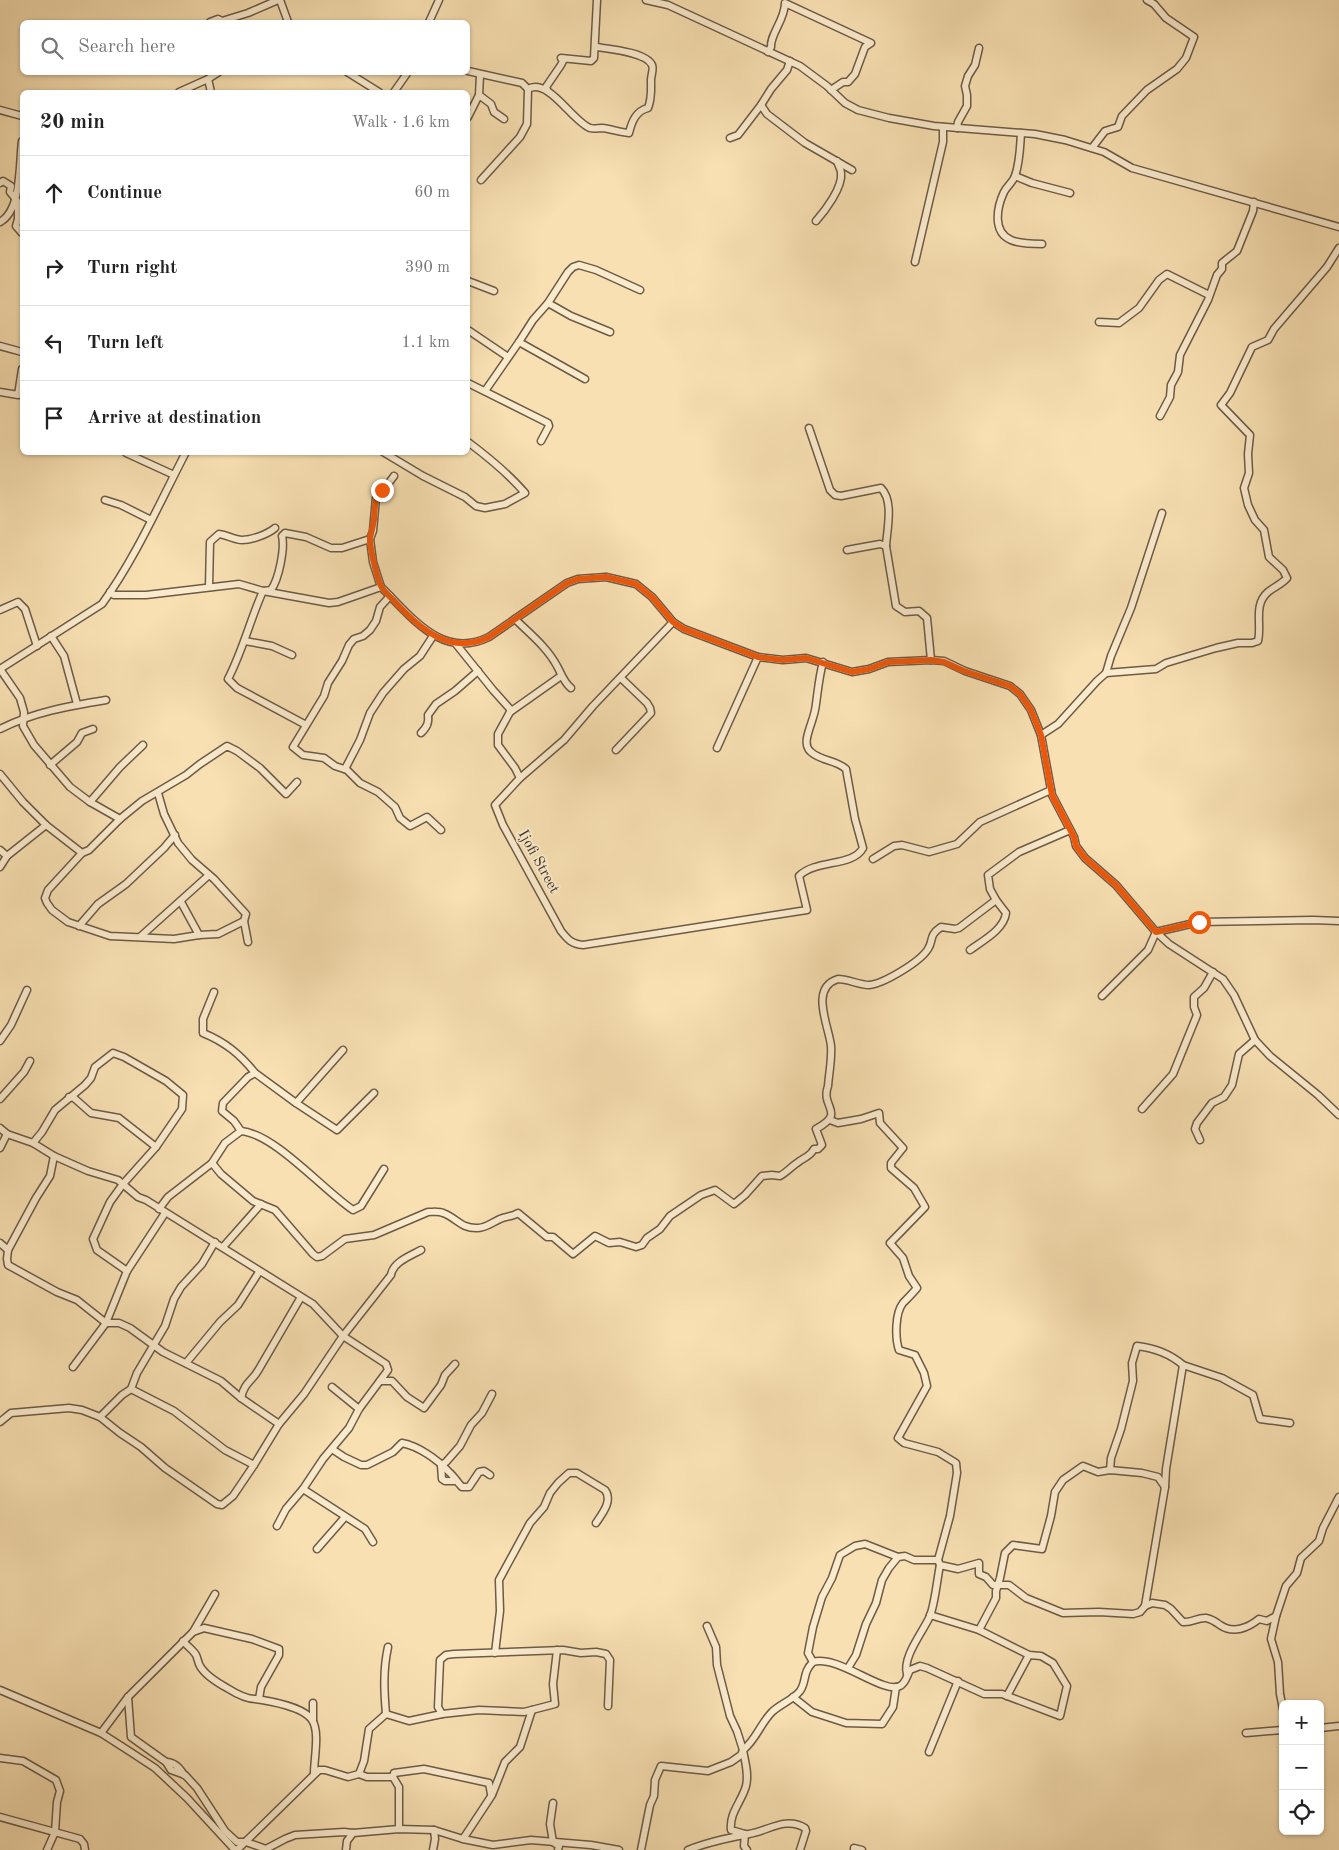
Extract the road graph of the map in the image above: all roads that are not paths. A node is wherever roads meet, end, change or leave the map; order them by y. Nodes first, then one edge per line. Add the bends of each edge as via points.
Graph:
1 (279, 0) edge
2 (597, 0) edge
3 (646, 0) edge
4 (1148, 0) edge
5 (436, 1) edge
6 (669, 3) edge
7 (229, 20) edge
8 (287, 20) edge
9 (430, 20) edge
10 (596, 47) junction
11 (979, 48) dead end
12 (768, 52) junction
13 (790, 61) junction
14 (470, 72) edge
15 (214, 75) edge
16 (352, 75) edge
17 (406, 75) edge
18 (480, 75) junction
19 (208, 79) junction
20 (528, 89) junction
21 (183, 90) edge
22 (211, 90) edge
23 (376, 90) edge
24 (395, 90) edge
25 (547, 90) junction
26 (831, 90) junction
27 (479, 95) junction
28 (761, 105) junction
29 (0, 110) edge
30 (470, 113) edge
31 (20, 115) edge
32 (504, 119) dead end
33 (943, 127) junction
34 (957, 128) junction
35 (1021, 133) junction
36 (730, 138) dead end
37 (1092, 148) junction
38 (837, 161) junction
39 (852, 170) dead end
40 (20, 172) edge
41 (1015, 176) junction
42 (481, 180) dead end
43 (0, 183) edge
44 (1070, 193) dead end
45 (14, 198) junction
46 (1254, 202) junction
47 (816, 221) dead end
48 (0, 222) edge
49 (1339, 227) edge
50 (20, 231) edge
51 (1042, 244) dead end
52 (1339, 248) edge
53 (915, 262) dead end
54 (470, 282) edge
55 (640, 290) dead end
56 (494, 291) dead end
57 (1210, 295) junction
58 (548, 303) junction
59 (1099, 322) dead end
60 (470, 331) edge
61 (610, 332) dead end
62 (520, 342) junction
63 (0, 346) edge
64 (20, 351) edge
65 (508, 357) junction
66 (585, 379) dead end
67 (20, 382) edge
68 (470, 385) edge
69 (485, 391) junction
70 (0, 392) edge
71 (1160, 416) dead end
72 (809, 428) dead end
73 (541, 441) dead end
74 (470, 444) edge
75 (130, 455) edge
76 (184, 455) edge
77 (388, 455) edge
78 (174, 475) junction
79 (394, 476) dead end
80 (105, 500) dead end
81 (1162, 513) dead end
82 (151, 520) junction
83 (275, 528) dead end
84 (370, 539) junction
85 (886, 546) junction
86 (847, 550) dead end
87 (209, 587) junction
88 (381, 587) junction
89 (263, 591) junction
90 (110, 592) junction
91 (390, 596) junction
92 (0, 610) edge
93 (515, 619) junction
94 (673, 622) junction
95 (51, 636) junction
96 (433, 636) junction
97 (245, 641) junction
98 (456, 644) junction
99 (37, 646) junction
100 (292, 656) dead end
101 (758, 657) junction
102 (931, 660) junction
103 (823, 662) junction
104 (0, 669) edge
105 (478, 671) junction
106 (1106, 673) junction
107 (561, 676) junction
108 (621, 678) junction
109 (571, 688) dead end
110 (106, 700) dead end
111 (77, 704) junction
112 (510, 712) junction
113 (23, 718) junction
114 (306, 724) junction
115 (0, 729) edge
116 (93, 729) dead end
117 (421, 733) dead end
118 (1041, 735) junction
119 (143, 745) dead end
120 (717, 748) dead end
121 (616, 750) dead end
122 (50, 765) junction
123 (345, 769) junction
124 (0, 774) edge
125 (520, 778) junction
126 (297, 782) dead end
127 (1051, 790) junction
128 (158, 793) junction
129 (90, 802) junction
130 (120, 818) junction
131 (46, 825) junction
132 (441, 830) dead end
133 (1070, 830) junction
134 (175, 835) junction
135 (0, 850) edge
136 (82, 852) junction
137 (7, 856) junction
138 (873, 859) dead end
139 (0, 867) edge
140 (209, 875) junction
141 (996, 900) junction
142 (181, 902) junction
143 (244, 921) junction
144 (1339, 921) edge
145 (79, 926) junction
146 (1156, 932) junction
147 (199, 934) junction
148 (140, 937) junction
149 (248, 942) dead end
150 (970, 950) dead end
151 (1213, 972) junction
152 (27, 990) dead end
153 (214, 992) dead end
154 (1102, 996) dead end
155 (1255, 1040) junction
156 (0, 1041) edge
157 (343, 1050) dead end
158 (30, 1061) dead end
159 (255, 1072) junction
160 (374, 1093) dead end
161 (69, 1097) junction
162 (0, 1099) edge
163 (296, 1103) junction
164 (1142, 1108) dead end
165 (1337, 1112) edge
166 (830, 1120) junction
167 (0, 1128) edge
168 (240, 1131) junction
169 (7, 1134) junction
170 (1200, 1140) dead end
171 (33, 1142) junction
172 (156, 1147) junction
173 (0, 1148) edge
174 (54, 1156) junction
175 (212, 1163) junction
176 (384, 1169) dead end
177 (122, 1184) junction
178 (261, 1204) junction
179 (159, 1209) junction
180 (165, 1214) junction
181 (215, 1242) junction
182 (0, 1243) edge
183 (223, 1247) junction
184 (8, 1250) junction
185 (421, 1250) dead end
186 (127, 1271) junction
187 (259, 1272) junction
188 (301, 1297) junction
189 (106, 1323) junction
190 (343, 1336) junction
191 (154, 1346) junction
192 (186, 1363) junction
193 (455, 1364) dead end
194 (1183, 1365) junction
195 (73, 1367) dead end
196 (380, 1381) junction
197 (332, 1387) dead end
198 (131, 1389) junction
199 (492, 1394) dead end
200 (241, 1398) junction
201 (359, 1409) junction
202 (100, 1417) junction
203 (0, 1422) edge
204 (1290, 1423) dead end
205 (279, 1424) junction
206 (332, 1449) junction
207 (254, 1465) junction
208 (441, 1465) junction
209 (1110, 1470) junction
210 (490, 1475) dead end
211 (456, 1481) junction
212 (1165, 1487) junction
213 (303, 1489) junction
214 (1339, 1497) edge
215 (346, 1517) junction
216 (596, 1523) dead end
217 (277, 1526) dead end
218 (373, 1542) dead end
219 (317, 1549) dead end
220 (898, 1557) junction
221 (939, 1563) junction
222 (998, 1586) junction
223 (214, 1594) dead end
224 (1145, 1606) junction
225 (930, 1615) junction
226 (1276, 1616) junction
227 (707, 1626) dead end
228 (979, 1630) junction
229 (193, 1632) junction
230 (183, 1641) junction
231 (388, 1646) dead end
232 (556, 1650) junction
233 (495, 1653) junction
234 (1029, 1656) junction
235 (813, 1662) junction
236 (848, 1668) junction
237 (907, 1674) junction
238 (958, 1681) junction
239 (896, 1687) junction
240 (0, 1690) edge
241 (1007, 1696) junction
242 (128, 1697) junction
243 (793, 1697) junction
244 (259, 1699) junction
245 (1281, 1700) edge
246 (313, 1703) dead end
247 (608, 1706) dead end
248 (532, 1710) junction
249 (386, 1714) junction
250 (442, 1714) junction
251 (313, 1721) junction
252 (1339, 1726) edge
253 (1279, 1728) edge
254 (1324, 1728) edge
255 (101, 1733) junction
256 (1246, 1733) dead end
257 (743, 1750) junction
258 (929, 1752) dead end
259 (0, 1758) edge
260 (314, 1774) junction
261 (359, 1774) junction
262 (393, 1777) junction
263 (492, 1795) junction
264 (553, 1803) dead end
265 (0, 1817) edge
266 (399, 1829) junction
267 (434, 1830) junction
268 (55, 1832) junction
269 (222, 1832) junction
270 (353, 1833) junction
271 (745, 1834) junction
272 (463, 1839) junction
273 (246, 1842) junction
274 (553, 1842) junction
275 (266, 1849) edge
276 (47, 1850) edge
277 (84, 1850) edge
278 (236, 1850) edge
279 (346, 1850) edge
280 (433, 1850) edge
281 (558, 1850) edge
282 (619, 1850) edge
283 (641, 1850) edge
284 (688, 1850) edge
285 (747, 1850) edge
286 (800, 1850) edge
287 (854, 1850) edge
288 (862, 1850) edge

1 - 7 street
1 - 8 street
2 - 10 street
3 - 6 street
4 - 37 street via 1166,18 1194,37 1186,58 1177,69 1147,90 1122,116 1118,127 1106,131
5 - 9 street
6 - 12 street
10 - 25 street via 591,61 561,58 563,61
10 - 25 street via 638,55 651,62 653,67 651,101 648,108 637,114 629,132 591,129 573,117
11 - 34 street via 975,65 964,86 967,106
12 - 13 street
12 - 26 street via 785,12 785,2 871,43 864,47 855,74 848,82
13 - 26 street
13 - 28 street
14 - 18 street
15 - 19 street
16 - 23 street
17 - 24 street
18 - 20 street via 522,83
18 - 27 street
19 - 21 street
19 - 22 street
20 - 25 street via 538,87
20 - 42 street via 527,124 520,137
26 - 33 street via 845,104 858,110
27 - 30 street
27 - 32 street
28 - 36 street via 738,135
28 - 38 street via 767,114 805,144
29 - 31 street
33 - 34 street
33 - 53 street via 943,142
34 - 35 street
35 - 37 street
35 - 41 street
37 - 46 street via 1132,168
38 - 39 street
38 - 47 street via 841,174 839,185 826,210
40 - 45 street
41 - 44 street
41 - 51 street via 998,210 1001,233 1011,240
43 - 45 street via 3,181 10,186
45 - 48 street via 14,204
45 - 50 street via 18,202 16,226
46 - 49 street
46 - 57 street via 1237,251 1222,263
52 - 106 street via 1268,340 1252,348 1230,394 1221,405 1250,435 1249,472 1244,488 1248,505 1264,530 1269,557 1284,570 1287,578 1267,593 1261,602 1258,641 1216,648 1156,669
54 - 56 street
55 - 58 street via 579,265 568,272
57 - 59 street via 1167,274 1139,308 1119,323
57 - 71 street via 1180,355 1170,398
58 - 61 street
58 - 62 street
60 - 65 street
62 - 65 street
62 - 66 street
63 - 64 street
65 - 69 street
67 - 70 street via 18,395
68 - 69 street
69 - 73 street via 548,423
72 - 85 street via 830,490 835,495 881,488 884,492 888,508
74 - 77 street via 525,493 505,504 485,508 476,506 465,496
75 - 78 street
76 - 78 street
78 - 82 street
79 - 84 street via 378,492
80 - 82 street
81 - 106 street
82 - 90 street
83 - 87 street via 254,539 219,534 210,542
84 - 88 street
84 - 89 street via 331,548 306,537 285,533 282,536 284,553 275,584 271,590
85 - 86 street via 880,544
85 - 102 street via 896,606 905,612 919,611 927,618
87 - 89 street via 239,584
87 - 90 street via 146,595 114,595
88 - 89 street via 338,602
88 - 91 street
89 - 97 street
90 - 95 street via 102,604
91 - 96 street
91 - 114 street via 380,607 370,630 349,645
92 - 99 street via 18,602 22,604
93 - 94 street via 567,583 606,577 644,589
93 - 98 street via 478,643
93 - 107 street via 546,648
94 - 101 street via 696,635
94 - 108 street, Ijofi Street
95 - 99 street
95 - 111 street via 64,656
96 - 98 street
96 - 123 street via 420,656 392,682 370,713
97 - 100 street via 272,646
97 - 114 street via 229,681
98 - 105 street
99 - 104 street
101 - 103 street via 806,658
101 - 120 street
102 - 103 street via 888,662 852,672
102 - 118 street via 1010,686 1031,710
103 - 125 street, Ijofi Street via 807,746 818,757 846,769 863,848 850,858 813,867 800,876 807,910 574,944 561,931 495,806
104 - 113 street via 20,698
105 - 112 street
105 - 117 street via 436,704
106 - 118 street via 1058,724
107 - 109 street
107 - 112 street
108 - 121 street via 647,703 651,713
108 - 125 street, Ijofi Street via 564,740
110 - 111 street
111 - 113 street
112 - 125 street via 498,734 498,745
113 - 115 street
113 - 122 street via 27,733
114 - 123 street via 294,747 303,756 324,758
116 - 122 street via 82,733 77,742
118 - 127 street
119 - 129 street
122 - 129 street via 70,787
123 - 132 street via 360,783 378,792 410,826 427,817
124 - 131 street
126 - 128 street via 286,794 260,768 227,746
127 - 133 street
127 - 138 street via 980,822 957,844 929,852 902,844
128 - 130 street
128 - 134 street
129 - 130 street
130 - 136 street via 89,850
131 - 136 street
131 - 137 street
133 - 141 street via 1019,852 988,875
133 - 146 street via 1085,858 1116,885
134 - 140 street via 192,860
134 - 145 street via 126,884 98,904
135 - 137 street
136 - 145 street via 48,890 45,898 52,910
137 - 139 street
140 - 142 street
140 - 143 street via 246,914
141 - 150 street via 1006,913 1005,921
141 - 166 street via 959,928 941,927 930,937 928,949 891,977 868,985 838,979 829,984 823,993 822,1004 831,1047 826,1091 832,1115
142 - 147 street
142 - 148 street
143 - 147 street via 218,934
143 - 149 street
144 - 146 street via 1199,922
145 - 148 street via 110,936
146 - 151 street
146 - 154 street via 1148,950
147 - 148 street via 174,939
151 - 155 street via 1223,979 1234,995
151 - 164 street via 1204,988 1194,997 1197,1014 1173,1074
152 - 156 street
153 - 159 street via 203,1019 203,1033 224,1042
155 - 165 street
155 - 170 street via 1239,1054 1232,1085 1224,1097 1212,1103 1197,1123 1195,1129
157 - 163 street
158 - 162 street
159 - 163 street
159 - 168 street via 223,1103 222,1111
160 - 163 street via 337,1130
161 - 171 street via 55,1110
161 - 172 street via 91,1113 119,1118
161 - 172 street via 85,1085 96,1067 113,1053 158,1076 182,1095 182,1109
166 - 178 street via 816,1129 822,1145 780,1176 762,1176 734,1204 715,1190 701,1196 670,1216 660,1229 636,1247 620,1242 609,1243 595,1236 573,1254 518,1213 480,1228 468,1228 437,1211 374,1235 345,1239 322,1256 317,1256 275,1210
166 - 221 street via 838,1123 878,1112 880,1123 903,1148 890,1168 914,1188 925,1207 890,1243 902,1258 917,1288 902,1305 897,1344 899,1350 915,1355 927,1386 898,1438 904,1443 938,1452 956,1463 950,1516
167 - 169 street
168 - 175 street via 225,1142
168 - 176 street via 251,1132 284,1153 353,1210 360,1206
169 - 171 street
169 - 173 street
171 - 174 street
172 - 177 street
174 - 177 street
174 - 184 street via 50,1176
175 - 178 street via 253,1201
175 - 179 street via 168,1197
177 - 179 street
177 - 186 street via 92,1239 97,1250
178 - 183 street
179 - 180 street
180 - 181 street
180 - 186 street
181 - 183 street
181 - 191 street via 202,1264 181,1287
182 - 184 street
183 - 187 street
184 - 189 street via 8,1265 77,1300
185 - 190 street via 400,1261
186 - 189 street
187 - 188 street
187 - 192 street via 238,1305
188 - 190 street
188 - 200 street via 258,1370 244,1387
189 - 191 street via 120,1323
189 - 195 street
190 - 196 street via 386,1364 388,1370
190 - 205 street via 304,1394
191 - 192 street
191 - 198 street
192 - 200 street via 221,1380
193 - 196 street via 424,1408 407,1397 392,1381
194 - 204 street via 1222,1378 1253,1395 1260,1419
194 - 209 street via 1171,1355 1137,1346 1132,1363 1132,1381
194 - 212 street
196 - 201 street
197 - 201 street
198 - 202 street
198 - 207 street via 174,1411 225,1450
199 - 208 street via 460,1446
200 - 205 street
201 - 206 street
202 - 203 street via 69,1408 11,1413
202 - 207 street via 217,1504 222,1505 233,1496
205 - 207 street
206 - 208 street via 367,1465 393,1452 402,1443 425,1453
206 - 213 street
208 - 211 street
208 - 211 street via 442,1479
209 - 212 street via 1158,1477
209 - 222 street via 1098,1472 1082,1466 1063,1480 1055,1492 1042,1549 1012,1544 1005,1553
210 - 211 street via 480,1472 467,1487
212 - 224 street
213 - 215 street
213 - 217 street
214 - 226 street via 1319,1541 1301,1558 1297,1572 1286,1586
215 - 218 street via 365,1529
215 - 219 street
216 - 233 street via 607,1504 607,1494 577,1473 569,1473 550,1493 544,1507 530,1523 499,1580 500,1611
220 - 221 street
220 - 235 street via 866,1544 840,1555 813,1628 808,1653
220 - 236 street via 882,1580 864,1635
221 - 222 street via 958,1570 979,1563 979,1574
221 - 225 street
222 - 224 street via 1009,1585 1026,1598 1063,1613 1133,1614
222 - 228 street via 996,1598
223 - 229 street
224 - 226 street via 1152,1603 1165,1605 1183,1622 1207,1618 1236,1630 1259,1619 1267,1621
225 - 228 street
225 - 237 street via 911,1652 905,1668
226 - 245 street via 1271,1639 1278,1662
227 - 257 street via 716,1647 717,1665 730,1716
228 - 234 street
229 - 230 street
229 - 244 street via 204,1628 279,1649 279,1655 261,1687
230 - 242 street
230 - 244 street via 196,1655 200,1667 214,1680 241,1695
231 - 249 street via 383,1677
232 - 233 street
232 - 247 street via 606,1654 610,1660
232 - 248 street via 555,1704
233 - 250 street via 454,1654 440,1660 438,1707
234 - 241 street
234 - 241 street via 1041,1656 1053,1663 1067,1686 1060,1716
235 - 236 street
235 - 243 street via 805,1671 803,1685
236 - 239 street via 885,1686
237 - 238 street via 920,1666
237 - 239 street via 904,1683
238 - 241 street via 984,1694
238 - 258 street
239 - 243 street via 893,1707 882,1724 846,1724 812,1712
240 - 255 street
242 - 255 street
242 - 269 street via 132,1737 166,1762 179,1767 197,1788
243 - 257 street via 772,1712
244 - 251 street via 295,1709
246 - 251 street
248 - 250 street
248 - 263 street via 520,1747 505,1762
249 - 250 street via 409,1721
249 - 261 street via 369,1729
251 - 260 street via 317,1738
252 - 254 street
253 - 256 street
255 - 269 street via 155,1768
257 - 271 street via 746,1784 730,1830
257 - 283 street via 732,1762 708,1771 661,1766 655,1780
259 - 268 street via 23,1761 56,1780 60,1791
260 - 261 street via 319,1770 348,1777
260 - 273 street
261 - 262 street
262 - 263 street via 394,1773 424,1770 489,1783
262 - 266 street via 399,1787
263 - 272 street
264 - 274 street via 550,1824
265 - 268 street
266 - 267 street
266 - 270 street
267 - 272 street
267 - 280 street
268 - 276 street
268 - 277 street via 82,1841
269 - 273 street via 237,1842
269 - 278 street
270 - 275 street via 295,1835
270 - 279 street via 347,1841
271 - 284 street
271 - 285 street
271 - 286 street via 779,1824 803,1827 806,1831
272 - 274 street via 493,1845 531,1840
273 - 275 street
273 - 278 street
274 - 281 street via 559,1846
274 - 282 street
287 - 288 street

